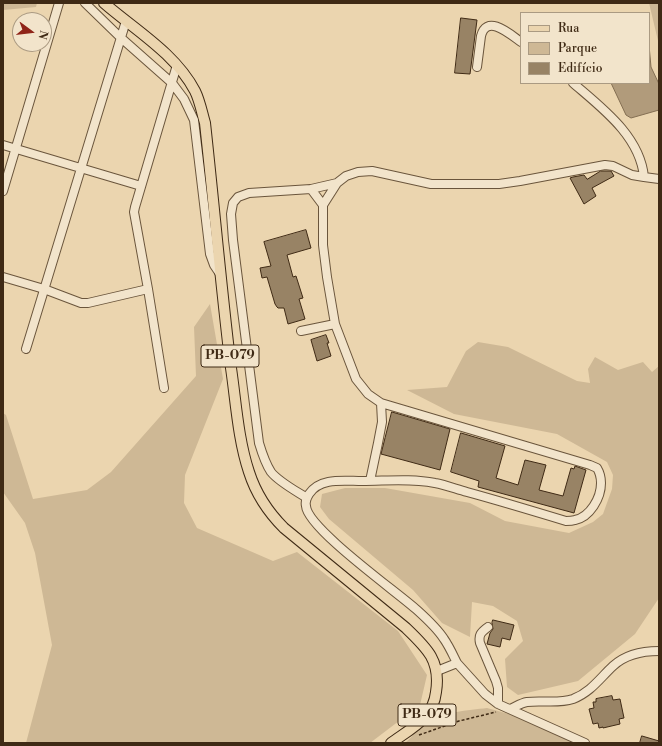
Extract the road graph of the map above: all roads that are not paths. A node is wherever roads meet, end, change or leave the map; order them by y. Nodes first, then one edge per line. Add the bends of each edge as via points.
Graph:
1 (59, 3) edge
2 (85, 3) edge
3 (104, 3) edge
4 (126, 21) junction
5 (120, 38) junction
6 (520, 41) edge
7 (177, 65) junction
8 (477, 67) dead end
9 (172, 83) junction
10 (574, 84) edge
11 (3, 145) edge
12 (16, 149) junction
13 (80, 168) junction
14 (644, 178) junction
15 (659, 179) edge
16 (337, 183) junction
17 (141, 186) junction
18 (312, 189) junction
19 (3, 191) edge
20 (324, 205) junction
21 (221, 276) junction
22 (3, 277) edge
23 (44, 289) junction
24 (148, 289) junction
25 (335, 324) junction
26 (301, 331) dead end
27 (26, 349) dead end
28 (164, 388) dead end
29 (381, 403) junction
30 (370, 481) junction
31 (307, 498) junction
32 (488, 627) dead end
33 (659, 651) edge
34 (457, 663) junction
35 (437, 671) junction
36 (498, 704) junction
37 (510, 709) junction
38 (391, 743) edge
39 (585, 743) edge

1 - 12 street
2 - 5 street
3 - 4 main road, PB-079
4 - 5 street
4 - 7 main road, PB-079
5 - 9 street
5 - 13 street
6 - 8 street via 501,28 485,28 481,36
7 - 9 street
7 - 21 main road, PB-079 via 195,91 205,123
9 - 17 street
9 - 21 street via 184,99 194,120 210,254
10 - 14 street via 620,126 638,152
11 - 12 street
12 - 13 street
12 - 19 street
13 - 17 street
13 - 23 street
14 - 15 street
14 - 16 street via 605,165 499,184 431,184 372,171 346,176
16 - 18 street
16 - 20 street
17 - 24 street via 134,212
18 - 20 street
18 - 31 street via 249,193 238,197 233,203 231,214 259,443 265,460 276,478
20 - 25 street via 323,245
21 - 35 main road, PB-079 via 242,447 249,473 263,504 284,528 406,628 428,650
22 - 23 street
23 - 24 street via 88,303
23 - 27 street
24 - 28 street
25 - 26 street
25 - 29 street via 356,379 368,394
29 - 30 street via 382,422
29 - 30 street via 590,465 597,468 601,484 599,496 589,511 574,521 566,521 434,483
30 - 31 street via 321,483
31 - 34 street via 307,512 313,521 332,540 417,610 443,638
32 - 36 street via 479,638 496,681
33 - 37 street via 635,653 624,658 586,693 572,699 526,702
34 - 35 street
34 - 36 street via 485,694
35 - 38 main road, PB-079 via 436,697 431,709 418,723
36 - 37 street
37 - 39 street

